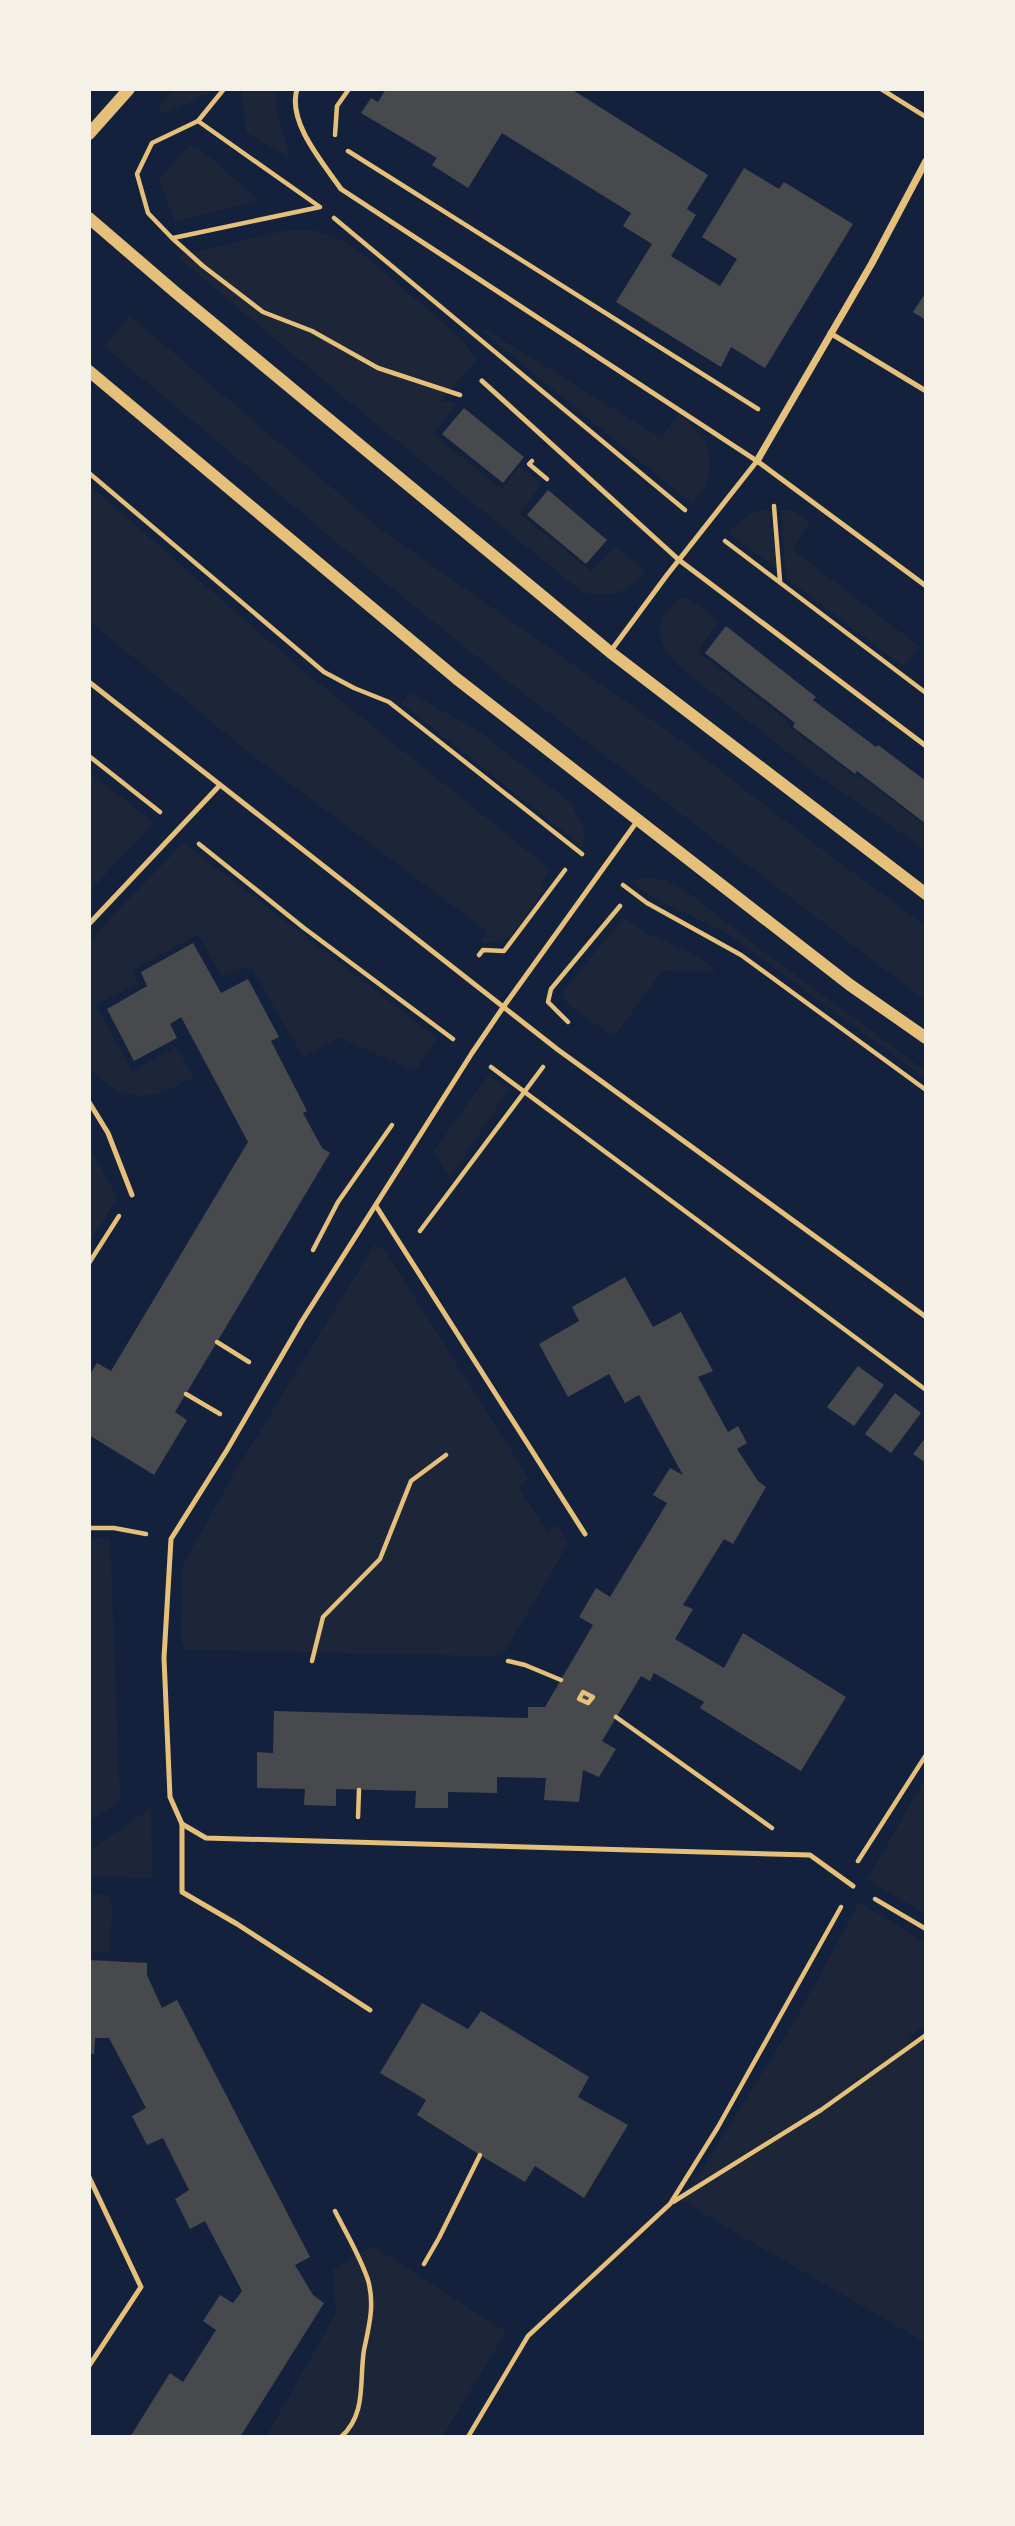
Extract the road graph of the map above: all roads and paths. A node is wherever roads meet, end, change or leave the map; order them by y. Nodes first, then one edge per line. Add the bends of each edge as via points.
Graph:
1 (129, 89) edge
2 (224, 89) edge
3 (297, 89) edge
4 (349, 89) edge
5 (881, 89) edge
6 (926, 117) edge
7 (198, 121) junction
8 (89, 134) edge
9 (335, 143) dead end
10 (346, 150) dead end
11 (926, 161) edge
12 (320, 207) junction
13 (89, 218) edge
14 (172, 238) junction
15 (830, 333) junction
16 (89, 371) edge
17 (482, 381) dead end
18 (926, 391) edge
19 (460, 395) dead end
20 (779, 423) junction
21 (757, 461) junction
22 (772, 472) junction
23 (89, 473) edge
24 (705, 526) junction
25 (679, 560) junction
26 (780, 582) junction
27 (926, 586) edge
28 (610, 652) junction
29 (89, 682) edge
30 (926, 693) edge
31 (926, 746) edge
32 (89, 756) edge
33 (220, 785) junction
34 (638, 820) junction
35 (179, 828) junction
36 (601, 869) junction
37 (565, 870) dead end
38 (926, 894) edge
39 (620, 906) dead end
40 (89, 924) edge
41 (463, 976) junction
42 (503, 1006) junction
43 (926, 1038) edge
44 (557, 1049) junction
45 (472, 1053) junction
46 (926, 1090) edge
47 (525, 1091) junction
48 (89, 1102) edge
49 (132, 1195) joint
50 (376, 1206) junction
51 (405, 1252) junction
52 (89, 1263) edge
53 (926, 1317) edge
54 (217, 1342) dead end
55 (256, 1366) dead end
56 (926, 1390) edge
57 (186, 1394) dead end
58 (225, 1417) dead end
59 (446, 1455) dead end
60 (89, 1528) edge
61 (585, 1534) dead end
62 (170, 1539) junction
63 (312, 1661) dead end
64 (508, 1661) dead end
65 (561, 1680) dead end
66 (616, 1717) dead end
67 (926, 1755) edge
68 (359, 1790) dead end
69 (182, 1824) junction
70 (358, 1825) dead end
71 (810, 1855) junction
72 (853, 1886) junction
73 (926, 1928) edge
74 (370, 2010) dead end
75 (926, 2035) edge
76 (480, 2155) dead end
77 (89, 2178) edge
78 (670, 2204) junction
79 (335, 2211) dead end
80 (424, 2264) dead end
81 (89, 2366) edge
82 (341, 2437) edge
83 (468, 2437) edge

1 - 8 street
2 - 7 path
3 - 21 lane via 294,99 306,140 341,189
4 - 9 path via 337,106
5 - 6 path
7 - 12 path
7 - 14 path via 152,143 137,174 148,213
10 - 20 path
11 - 15 street
12 - 14 path
12 - 24 path
13 - 28 street
14 - 19 path via 263,312 312,331 378,368
15 - 18 lane
15 - 20 street
16 - 34 street via 457,679
17 - 25 lane
20 - 21 street
21 - 22 lane
21 - 24 lane
22 - 26 path
22 - 27 lane
23 - 36 path via 324,672 389,702
24 - 25 lane
24 - 26 path
25 - 28 lane
25 - 31 lane
26 - 30 path
28 - 38 street
29 - 33 lane
32 - 35 path
33 - 35 lane
33 - 41 lane
34 - 36 lane
34 - 43 street via 850,985
35 - 40 lane
35 - 45 path via 303,928
36 - 42 lane
36 - 46 path via 647,903 741,955
37 - 41 path via 504,951 483,950
39 - 44 path via 551,989 548,1002 574,1027
41 - 42 lane
42 - 44 lane
42 - 45 lane
44 - 47 path
44 - 53 lane
45 - 47 path
45 - 50 lane
47 - 51 path
47 - 56 path
48 - 49 lane via 108,1133
49 - 52 path
50 - 51 lane
50 - 62 lane
51 - 61 lane
54 - 55 path
57 - 58 path
59 - 63 path via 411,1481 380,1559 323,1617
60 - 62 path
62 - 69 lane via 164,1658 168,1767 170,1797
64 - 65 path
66 - 71 path
67 - 72 path via 855,1866
68 - 70 path
69 - 71 lane via 206,1838
69 - 74 lane via 182,1892
71 - 72 lane
72 - 73 path
72 - 78 path
75 - 78 path via 821,2110
76 - 80 path
77 - 81 lane via 141,2287
78 - 83 path via 528,2336
79 - 82 path via 367,2279 372,2312 360,2401 350,2429

